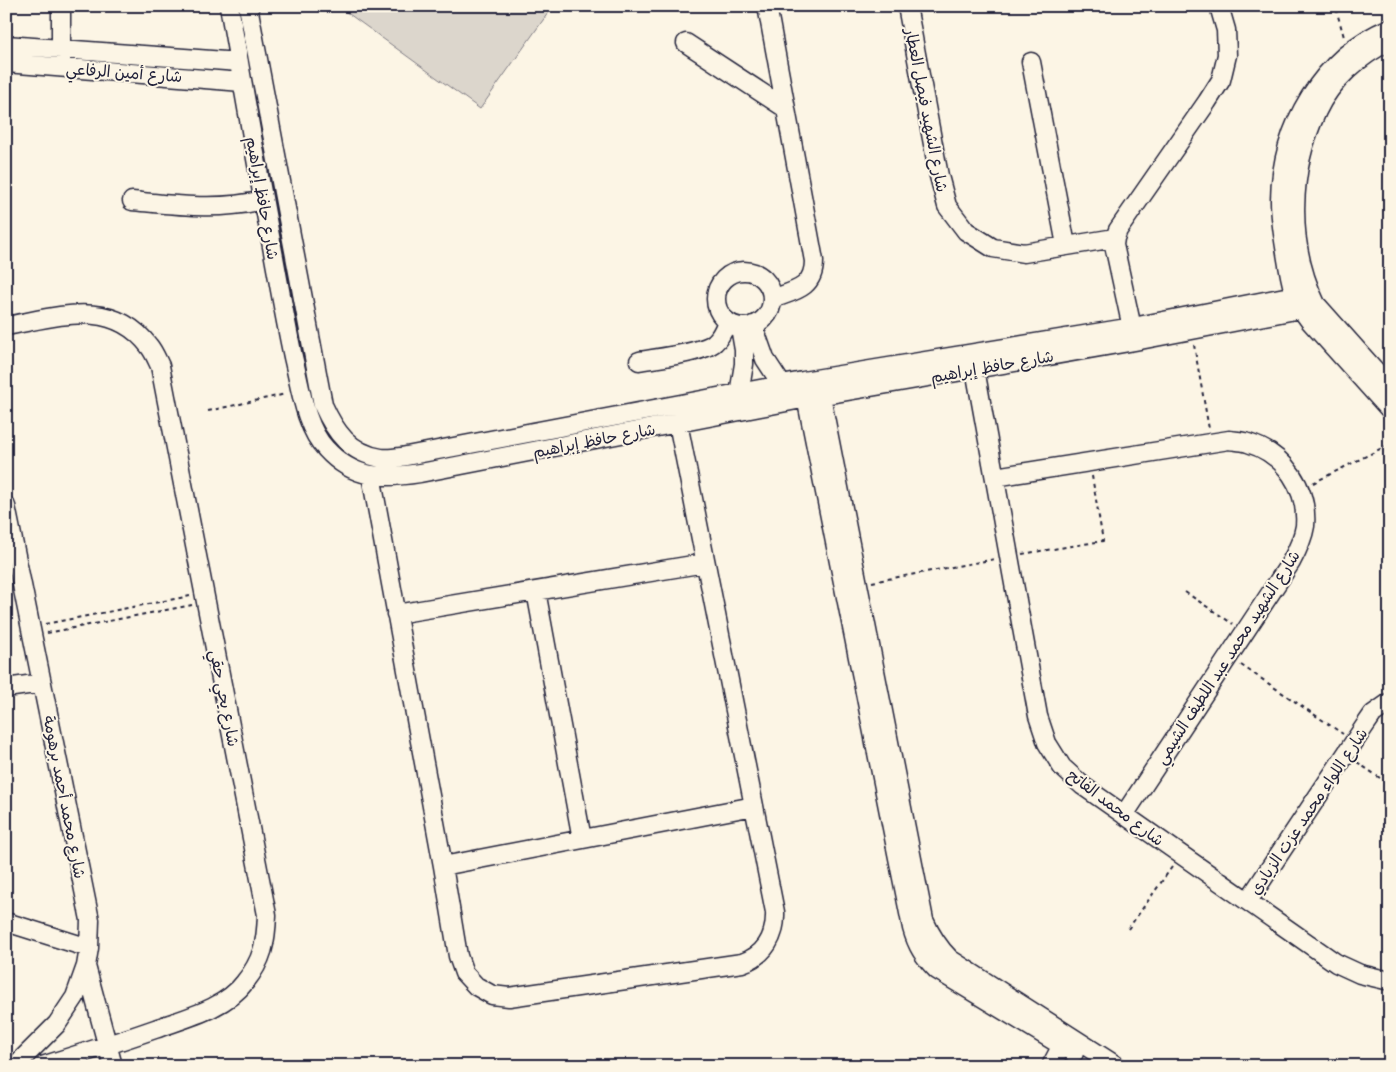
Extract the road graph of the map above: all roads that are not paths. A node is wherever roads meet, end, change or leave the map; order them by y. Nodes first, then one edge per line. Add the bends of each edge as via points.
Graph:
1 (61, 6) edge
2 (228, 6) edge
3 (248, 6) edge
4 (767, 6) edge
5 (907, 6) edge
6 (1219, 6) edge
7 (1390, 28) edge
8 (1390, 41) edge
9 (686, 43) dead end
10 (6, 46) edge
11 (61, 49) junction
12 (239, 62) junction
13 (1031, 62) dead end
14 (6, 63) edge
15 (61, 67) junction
16 (242, 82) junction
17 (785, 108) junction
18 (263, 200) junction
19 (132, 201) dead end
20 (1115, 238) junction
21 (1066, 245) junction
22 (772, 299) junction
23 (1305, 300) junction
24 (304, 307) junction
25 (284, 312) junction
26 (740, 325) junction
27 (6, 326) edge
28 (1134, 334) junction
29 (639, 361) dead end
30 (974, 361) junction
31 (782, 385) junction
32 (1390, 387) edge
33 (812, 389) junction
34 (738, 394) junction
35 (1390, 410) edge
36 (678, 423) junction
37 (522, 434) junction
38 (525, 453) junction
39 (371, 475) junction
40 (995, 477) junction
41 (6, 506) edge
42 (706, 563) junction
43 (536, 591) junction
44 (396, 614) junction
45 (42, 683) junction
46 (6, 688) edge
47 (1390, 702) edge
48 (754, 806) junction
49 (1124, 815) junction
50 (582, 839) junction
51 (443, 866) junction
52 (1248, 901) junction
53 (915, 910) junction
54 (6, 922) edge
55 (90, 948) junction
56 (86, 966) junction
57 (1390, 981) edge
58 (1028, 1017) junction
59 (108, 1045) junction
60 (1062, 1045) junction
61 (15, 1066) edge
62 (42, 1066) edge
63 (113, 1066) edge
64 (1051, 1066) edge
65 (1095, 1066) edge
66 (1117, 1066) edge

1 - 11 street
2 - 12 street, شارع حافظ إبراهيم
3 - 24 street, شارع حافظ إبراهيم
4 - 17 street
5 - 21 street, شارع الشهيد فيصل العطار via 947,206 966,232 993,248 1024,253
6 - 20 street via 1226,30 1227,55 1220,80
7 - 23 street via 1348,52 1324,76 1305,104 1292,135 1280,199 1282,230
8 - 23 street via 1352,66 1333,86 1307,136 1300,161 1295,213
9 - 17 street
10 - 11 street, شارع أمين الرفاعي
11 - 12 street, شارع أمين الرفاعي
11 - 15 street
12 - 16 street, شارع حافظ إبراهيم
13 - 21 street
14 - 15 street, شارع أمين الرفاعي
15 - 16 street, شارع أمين الرفاعي
16 - 18 street, شارع حافظ إبراهيم
17 - 22 street via 814,267 810,279 800,289
18 - 19 street via 245,205 209,207
18 - 25 street, شارع حافظ إبراهيم
20 - 21 street, شارع الشهيد فيصل العطار
20 - 28 street
22 - 26 street via 765,318
22 - 26 street via 769,286 760,275 747,270 728,275 719,285 715,298 718,312
23 - 28 street, شارع حافظ إبراهيم
23 - 28 street, شارع حافظ إبراهيم via 1192,330
23 - 32 street
23 - 35 street via 1309,320
24 - 25 street
24 - 37 street, شارع حافظ إبراهيم via 323,405 329,420 338,434 365,454 382,458 401,457
25 - 39 street, شارع حافظ إبراهيم via 311,424 325,449 341,462
26 - 29 street via 704,349
26 - 31 street
26 - 34 street via 744,364
27 - 59 street, شارع يحي حقي via 75,314 96,314 117,320 136,331 160,366 267,915 266,940 258,963 244,984 226,1000
28 - 30 street, شارع حافظ إبراهيم
30 - 33 street, شارع حافظ إبراهيم
30 - 40 street, شارع محمد الفاتح
31 - 33 street, شارع حافظ إبراهيم
31 - 34 street, شارع حافظ إبراهيم
33 - 36 street, شارع حافظ إبراهيم
33 - 53 street
33 - 53 street via 858,585
34 - 37 street, شارع حافظ إبراهيم
36 - 38 street, شارع حافظ إبراهيم
36 - 42 street
37 - 38 street
38 - 39 street, شارع حافظ إبراهيم via 400,476
39 - 44 street
40 - 49 street, شارع محمد الفاتح via 1038,716 1047,742 1062,766 1083,786
40 - 49 street, شارع الشهيد محمد عبد اللطيف الشيمي via 1229,440 1247,442 1264,449 1292,474 1300,490 1305,508 1300,546
41 - 45 street, شارع محمد أحمد برهومة
42 - 43 street
42 - 48 street
43 - 44 street
43 - 50 street
44 - 51 street
45 - 46 street
45 - 55 street, شارع محمد أحمد برهومة via 90,920
47 - 52 street, شارع اللواء محمد عزت الزيادي via 1373,714 1349,747
48 - 50 street
48 - 51 street via 776,920 768,944 757,956 742,964 509,997 492,995 476,986 461,965
49 - 52 street, شارع محمد الفاتح
50 - 51 street
52 - 57 street, شارع محمد الفاتح via 1336,963 1360,974
53 - 58 street via 939,948 950,959
54 - 55 street
55 - 56 street, شارع محمد أحمد برهومة
56 - 59 street
56 - 61 street, شارع محمد أحمد برهومة via 75,997 58,1024
58 - 60 street
58 - 66 street
59 - 62 street, شارع يحي حقي
59 - 63 street
60 - 64 street
60 - 65 street

